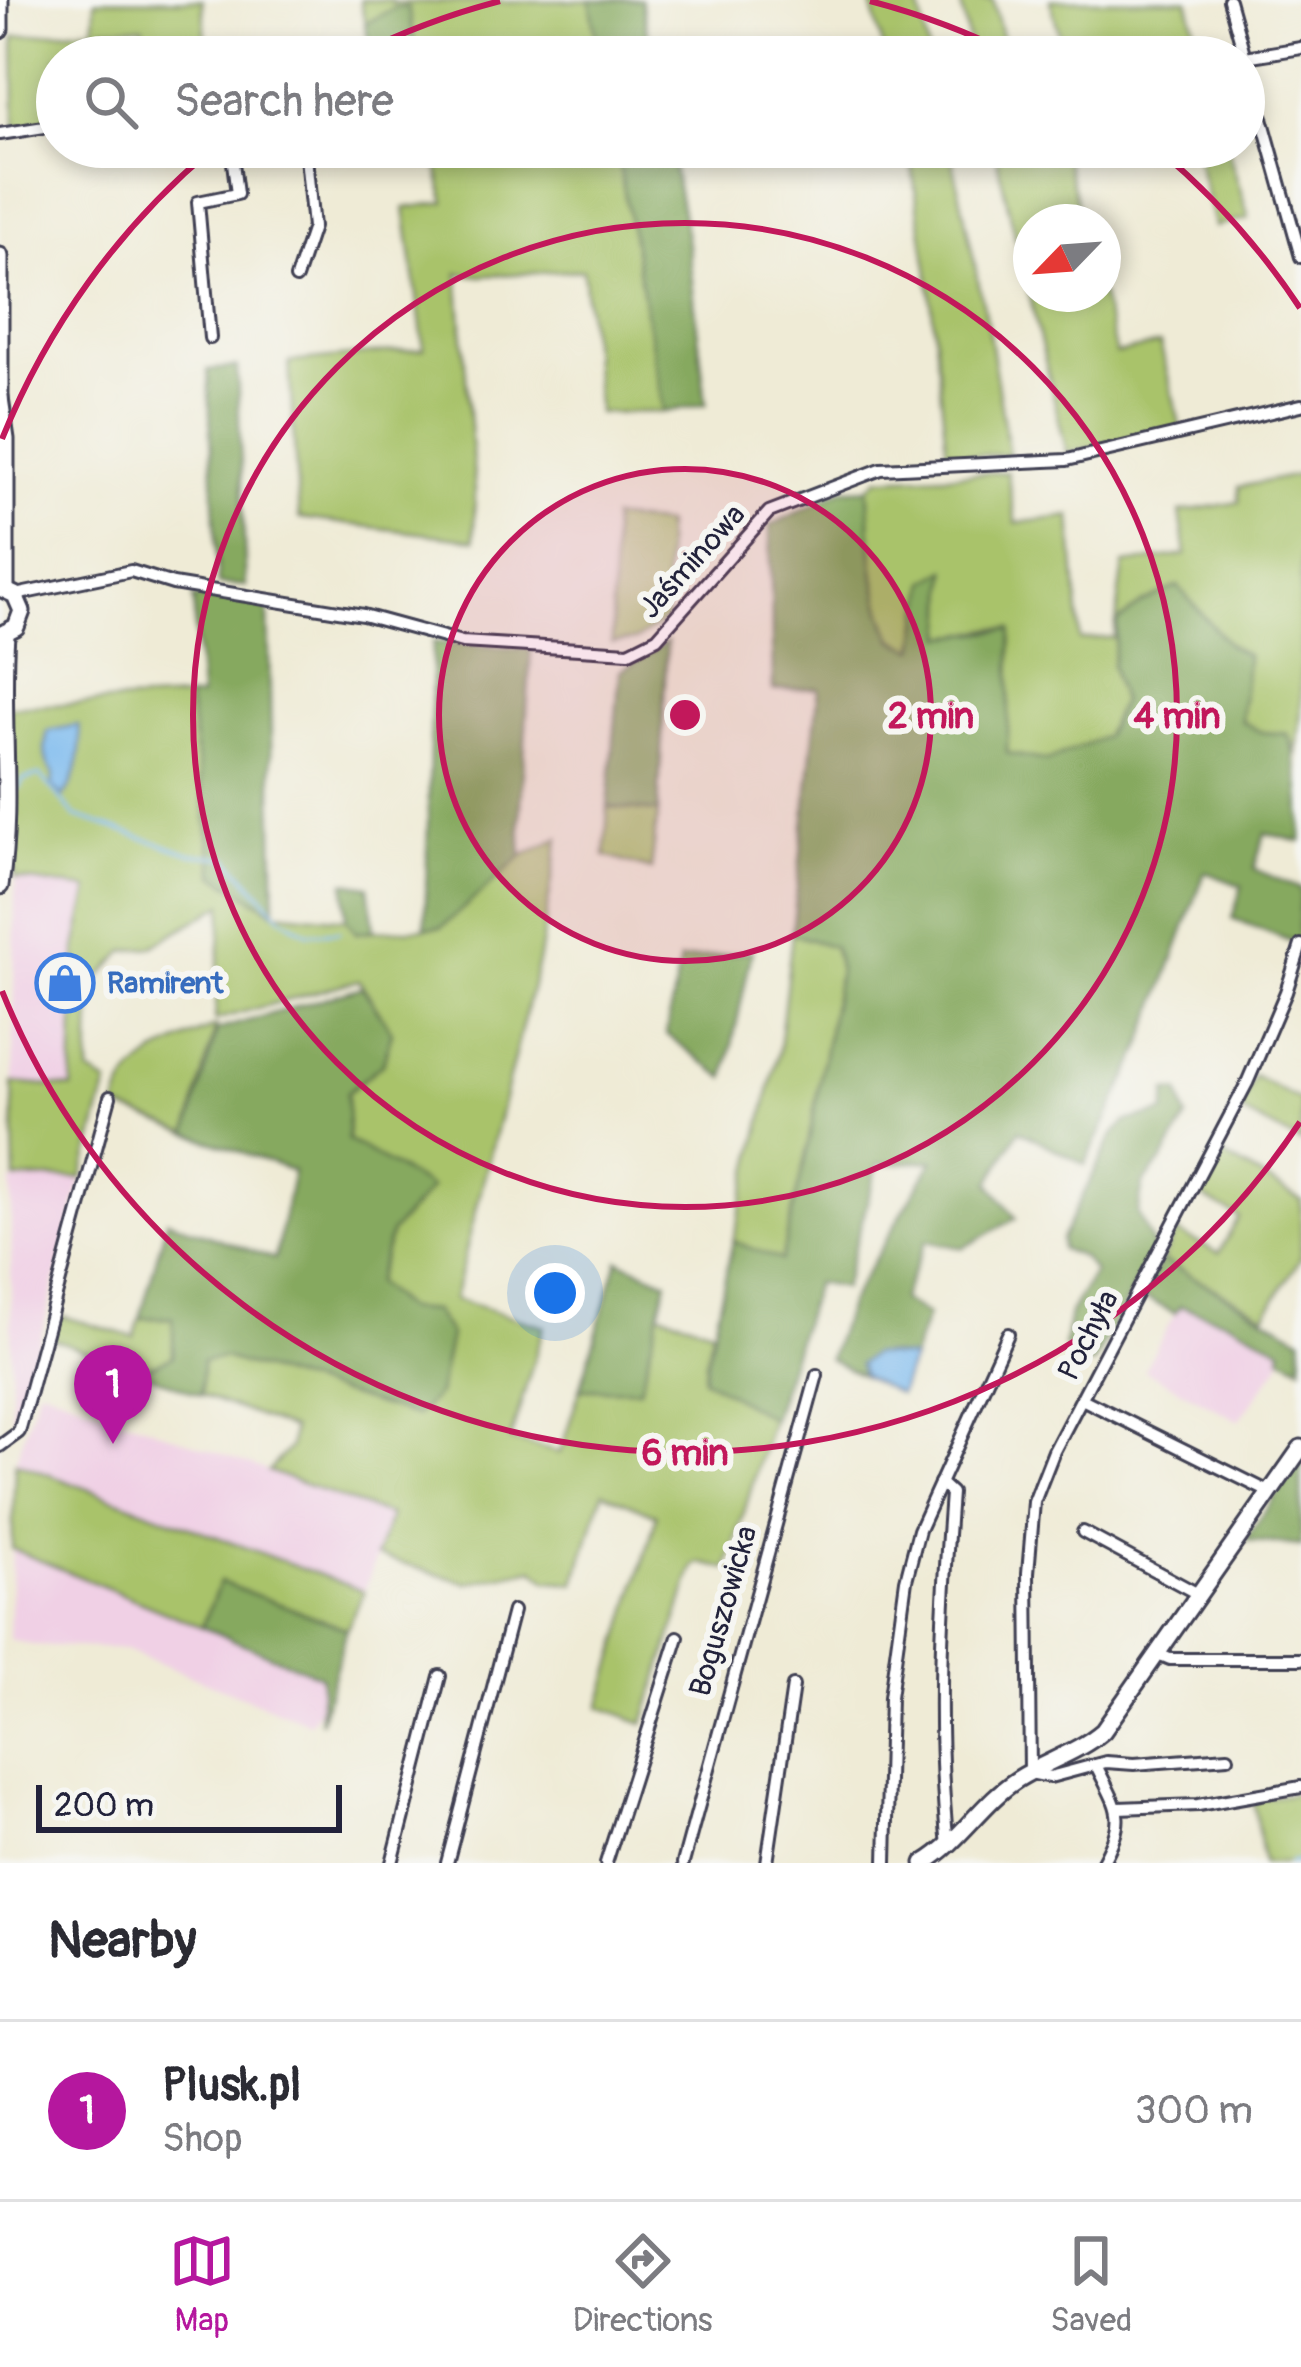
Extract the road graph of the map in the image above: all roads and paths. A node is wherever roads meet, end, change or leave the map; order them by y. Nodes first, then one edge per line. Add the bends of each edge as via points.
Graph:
1 (0, 0) edge
2 (1229, 0) edge
3 (0, 30) edge
4 (1239, 36) edge
5 (1301, 47) edge
6 (1265, 54) edge
7 (36, 128) edge
8 (1265, 129) edge
9 (0, 134) edge
10 (234, 168) edge
11 (307, 168) edge
12 (0, 256) edge
13 (1301, 257) edge
14 (296, 278) dead end
15 (210, 338) dead end
16 (0, 399) edge
17 (1301, 405) edge
18 (11, 596) edge
19 (3, 634) edge
20 (0, 886) edge
21 (1301, 945) edge
22 (110, 1097) dead end
23 (1008, 1334) dead end
24 (817, 1376) dead end
25 (1082, 1399) junction
26 (0, 1447) edge
27 (1301, 1448) edge
28 (940, 1483) junction
29 (1270, 1493) junction
30 (1084, 1532) dead end
31 (1198, 1594) junction
32 (513, 1611) dead end
33 (678, 1637) dead end
34 (1158, 1654) junction
35 (1301, 1659) edge
36 (440, 1676) dead end
37 (793, 1686) dead end
38 (1228, 1757) dead end
39 (1096, 1765) junction
40 (1030, 1773) junction
41 (1301, 1787) edge
42 (1118, 1808) junction
43 (949, 1847) junction
44 (392, 1863) edge
45 (447, 1863) edge
46 (606, 1863) edge
47 (683, 1863) edge
48 (766, 1863) edge
49 (886, 1863) edge
50 (924, 1863) edge
51 (1102, 1863) edge

1 - 3 main road
2 - 4 street
5 - 6 street
7 - 9 street
8 - 13 street
10 - 15 street via 237,194 198,202
11 - 14 street via 313,227
12 - 16 main road
16 - 18 main road
17 - 18 street, Jaśminowa via 1067,460 881,469 770,512 657,638 629,652 463,642 131,571
18 - 19 main road via 16,627
19 - 20 main road
21 - 25 street, Pochyła via 1237,1104
22 - 26 street via 19,1432
23 - 28 street
24 - 47 street, Boguszowicka
25 - 29 street
25 - 40 street, Pochyła via 1034,1502
27 - 29 main road
28 - 43 street via 951,1493 939,1651
28 - 49 street via 919,1530 903,1604 890,1697
29 - 31 main road
30 - 31 street
31 - 34 main road
32 - 45 street
33 - 46 street, Boguszowicka
34 - 35 street
34 - 40 main road via 1103,1731
36 - 44 street
37 - 48 street
38 - 39 street
39 - 40 street via 1050,1777
39 - 42 street
40 - 43 main road
41 - 42 street via 1198,1805
42 - 51 street via 1118,1830
43 - 50 main road

